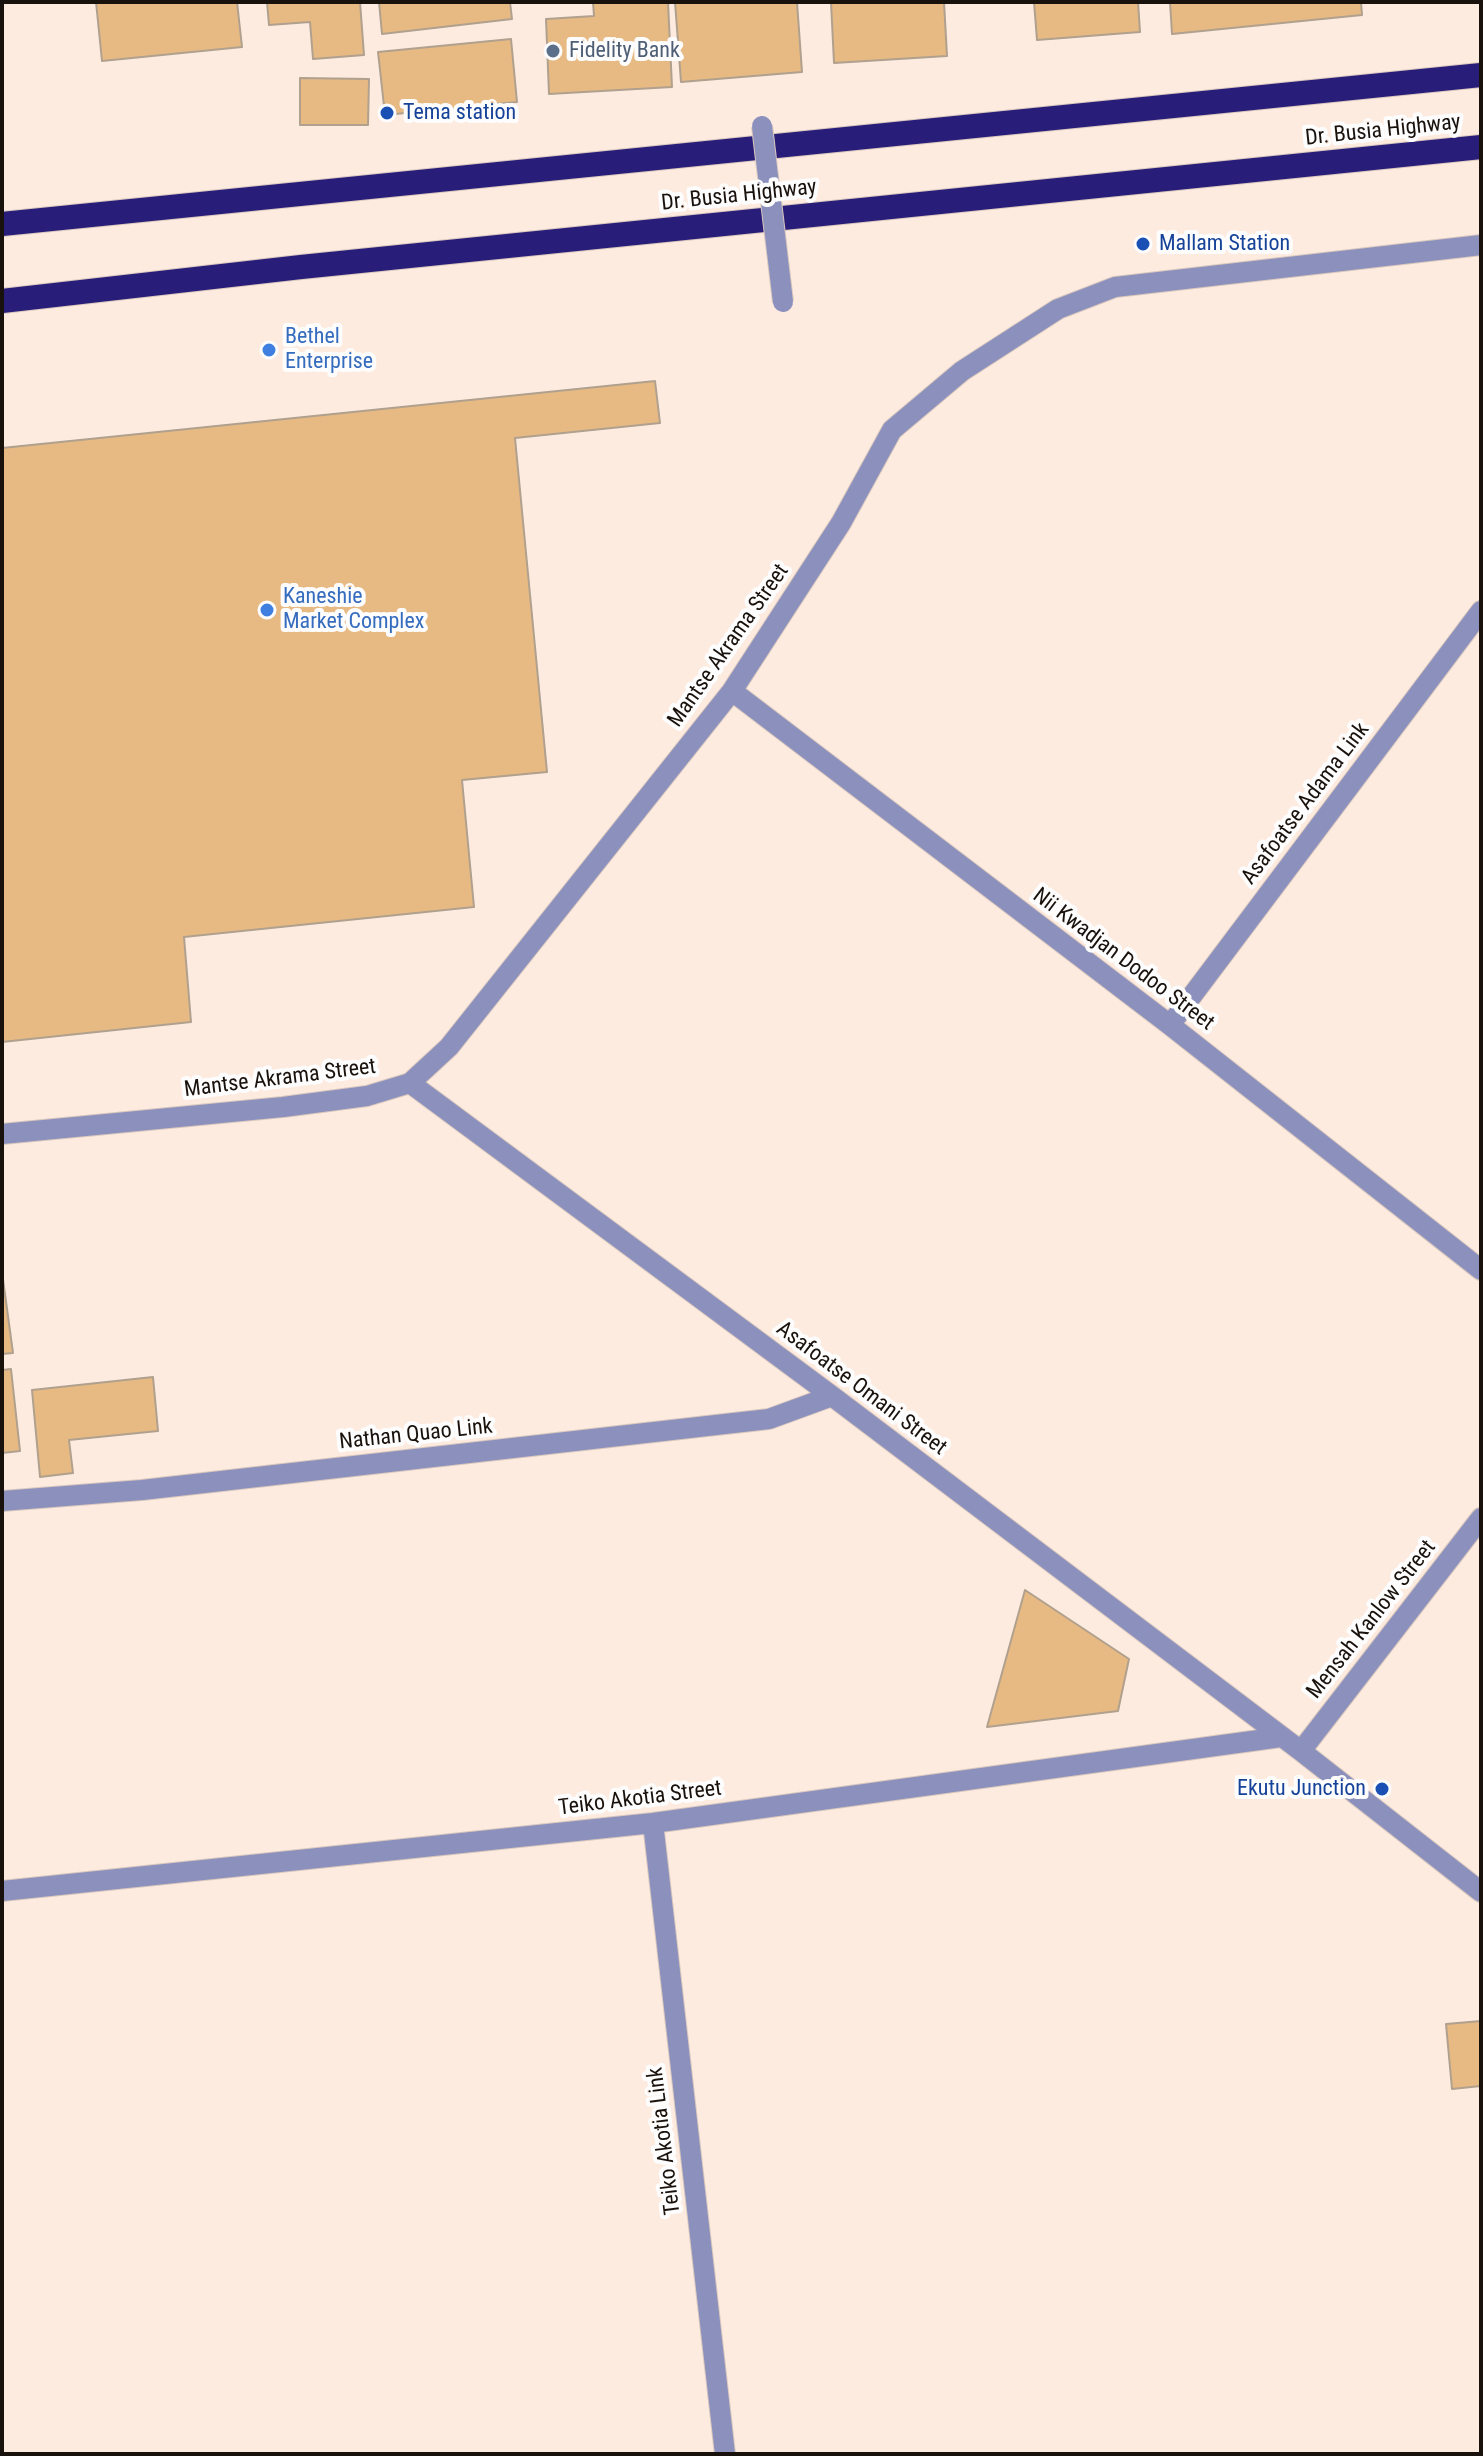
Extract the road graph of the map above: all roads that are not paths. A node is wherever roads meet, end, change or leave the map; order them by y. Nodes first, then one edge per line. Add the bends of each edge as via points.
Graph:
1 (1481, 75) edge
2 (762, 126) dead end
3 (1481, 147) edge
4 (2, 224) edge
5 (1481, 245) edge
6 (2, 301) edge
7 (783, 302) dead end
8 (1481, 611) edge
9 (732, 691) junction
10 (1170, 1025) junction
11 (410, 1083) junction
12 (2, 1134) edge
13 (1481, 1270) edge
14 (832, 1396) junction
15 (2, 1501) edge
16 (1481, 1518) edge
17 (1281, 1737) junction
18 (1301, 1751) junction
19 (653, 1823) junction
20 (2, 1891) edge
21 (1481, 1892) edge
22 (725, 2454) edge

1 - 4 highway, Dr. Busia Highway
2 - 7 street, bridge
3 - 6 highway, Dr. Busia Highway
5 - 9 street, Mantse Akrama Street via 1115,287 1058,309 962,371 892,430 841,523
8 - 10 street, Asafoatse Adama Link
9 - 10 street, Nii Kwadjan Dodoo Street
9 - 11 street, Mantse Akrama Street via 449,1047
10 - 13 street, Nii Kwadjan Dodoo Street
11 - 12 street, Mantse Akrama Street via 367,1096 283,1107
11 - 14 street, Asafoatse Omani Street
14 - 15 street, Nathan Quao Link via 769,1419
14 - 17 street, Asafoatse Omani Street
16 - 18 street, Mensah Kanlow Street
17 - 18 street, Asafoatse Omani Street
17 - 19 street, Teiko Akotia Street
18 - 21 street
19 - 20 street, Teiko Akotia Street
19 - 22 street, Teiko Akotia Link

